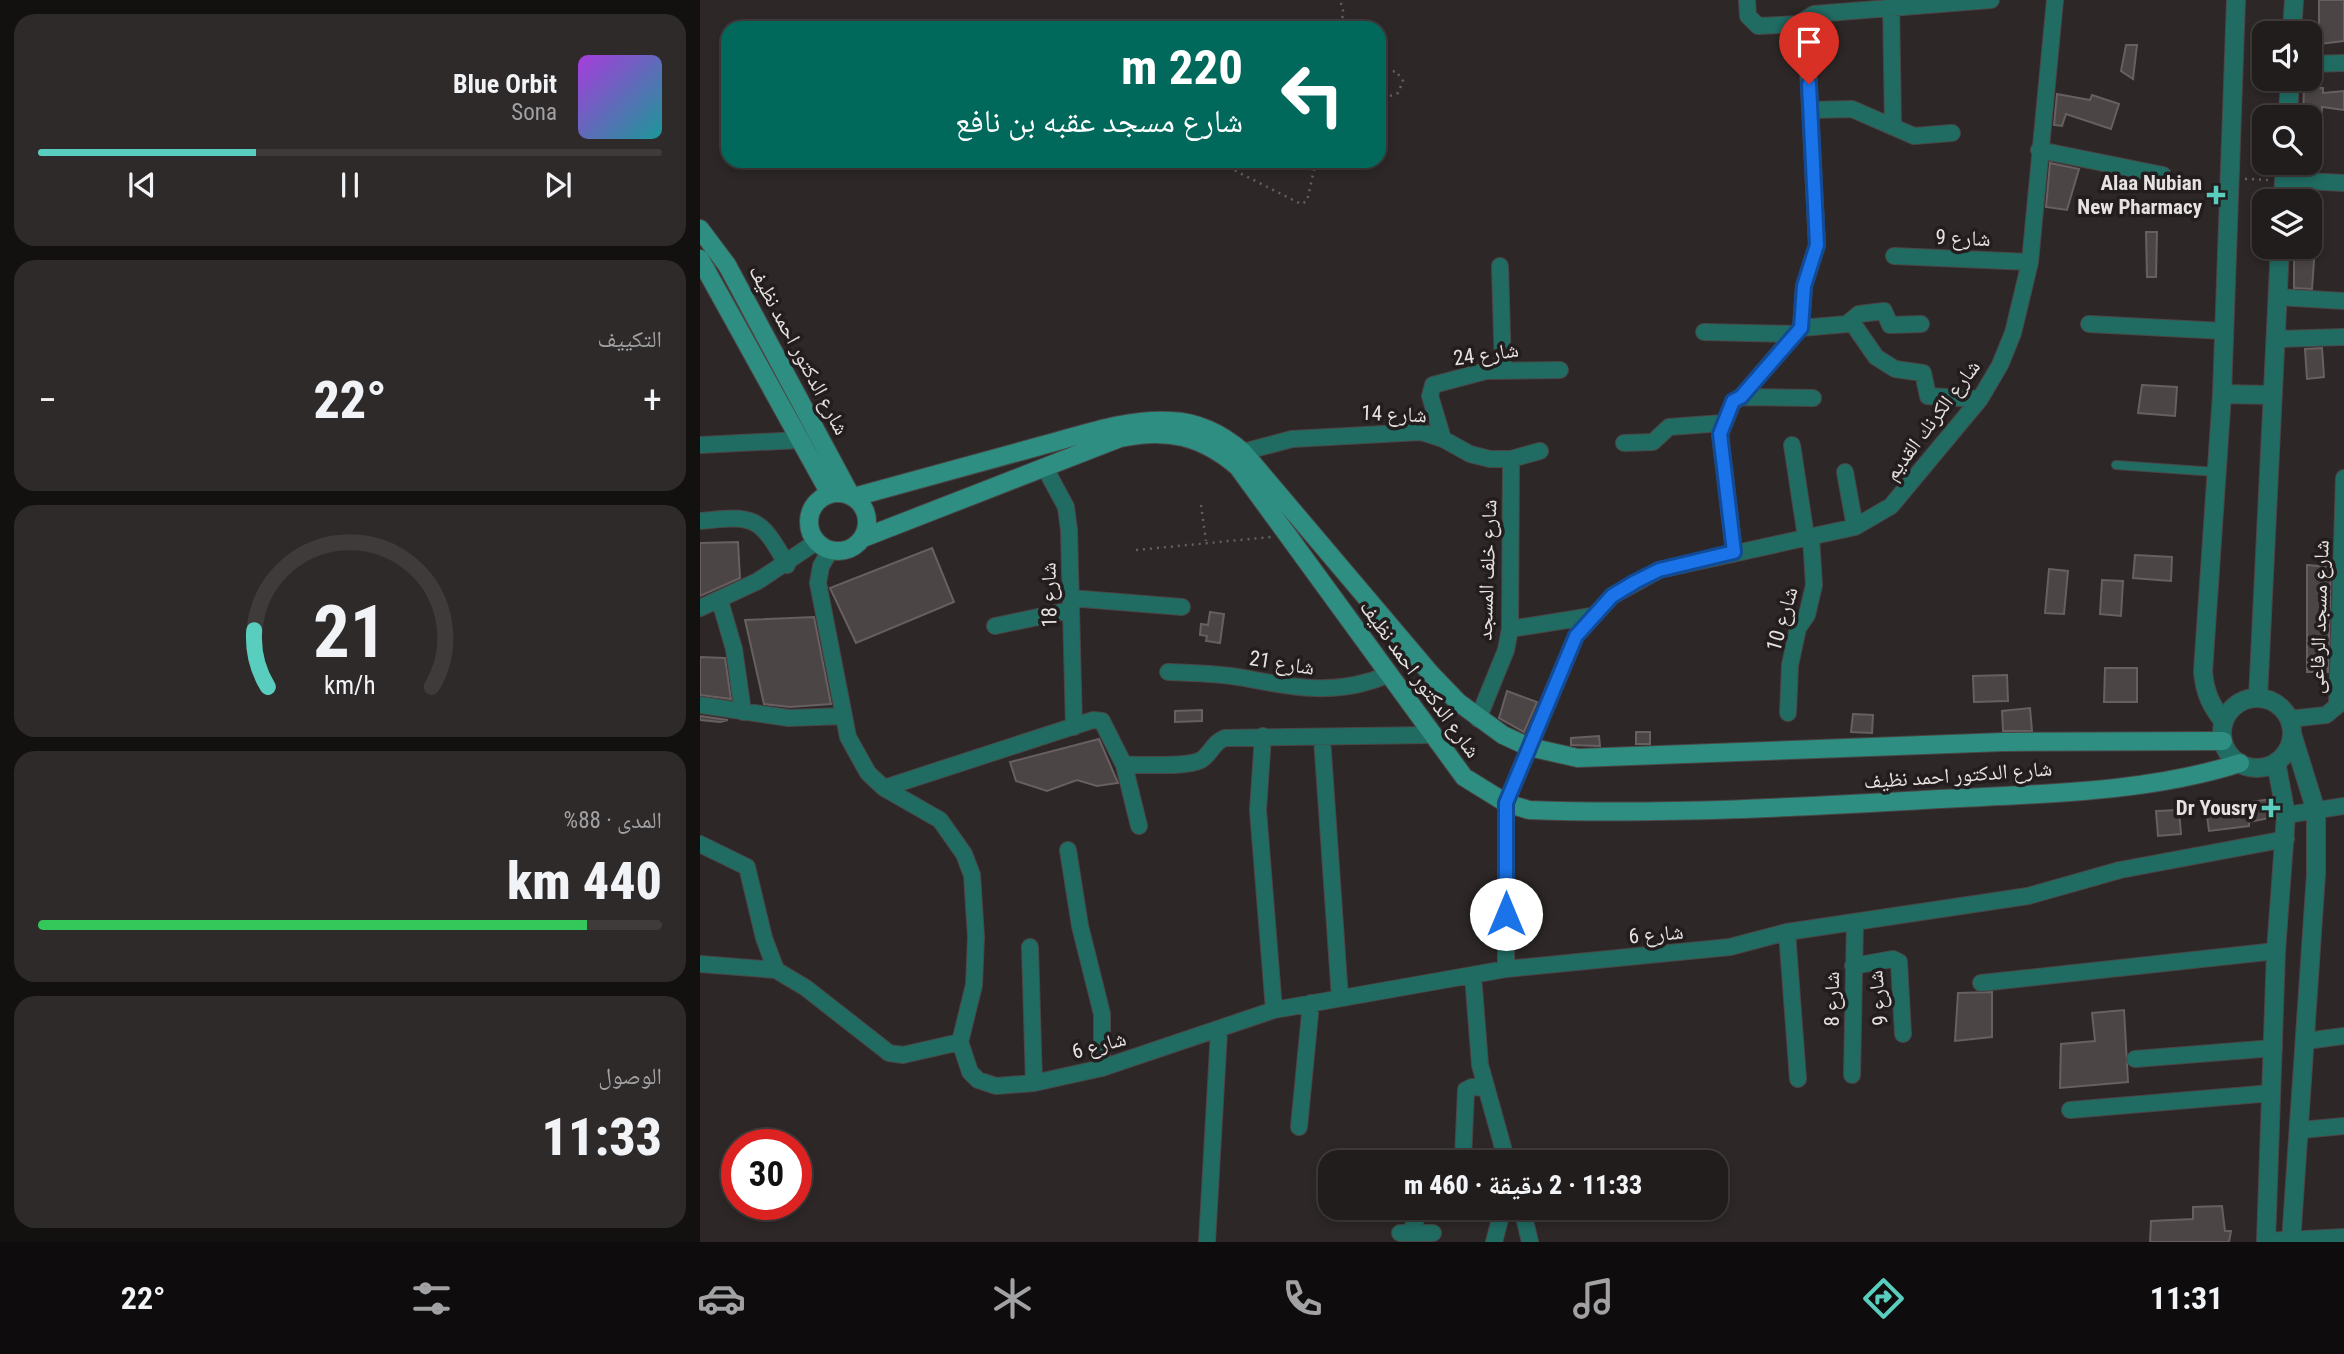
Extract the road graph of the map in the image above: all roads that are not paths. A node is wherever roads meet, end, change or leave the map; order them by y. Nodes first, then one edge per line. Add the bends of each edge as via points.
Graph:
1 (1747, 0) edge
2 (1991, 0) edge
3 (2055, 0) edge
4 (2236, 0) edge
5 (2294, 0) edge
6 (1891, 4) edge
7 (1857, 5) edge
8 (1814, 7) edge
9 (2293, 21) edge
10 (1798, 24) junction
11 (2344, 63) edge
12 (2322, 64) edge
13 (1811, 110) junction
14 (1893, 127) junction
15 (1952, 133) dead end
16 (2039, 150) junction
17 (2163, 174) dead end
18 (2305, 175) edge
19 (2344, 183) edge
20 (700, 229) edge
21 (1894, 256) dead end
22 (700, 259) edge
23 (2279, 259) edge
24 (2030, 262) junction
25 (1500, 266) dead end
26 (2277, 297) junction
27 (2344, 301) edge
28 (1851, 321) junction
29 (1921, 324) dead end
30 (2089, 324) dead end
31 (1798, 331) junction
32 (2224, 331) junction
33 (1704, 332) dead end
34 (2344, 337) edge
35 (2275, 339) junction
36 (1503, 370) junction
37 (1560, 370) dead end
38 (2222, 394) junction
39 (2272, 396) junction
40 (1741, 397) junction
41 (1813, 398) dead end
42 (1980, 399) junction
43 (1723, 424) junction
44 (1443, 439) junction
45 (801, 440) junction
46 (1624, 443) dead end
47 (700, 445) edge
48 (1792, 445) dead end
49 (1540, 451) dead end
50 (1243, 452) junction
51 (1511, 458) junction
52 (2116, 465) dead end
53 (1045, 468) junction
54 (2216, 471) junction
55 (1845, 472) dead end
56 (2344, 478) edge
57 (830, 494) junction
58 (852, 497) junction
59 (700, 521) edge
60 (1855, 527) junction
61 (1808, 537) junction
62 (863, 538) junction
63 (823, 546) junction
64 (1734, 552) junction
65 (787, 565) junction
66 (2343, 589) edge
67 (720, 601) junction
68 (1070, 604) junction
69 (1182, 607) dead end
70 (700, 608) edge
71 (1592, 616) junction
72 (995, 626) dead end
73 (1510, 629) junction
74 (1168, 672) dead end
75 (1387, 675) junction
76 (2258, 698) junction
77 (700, 705) edge
78 (743, 712) junction
79 (1788, 712) dead end
80 (843, 716) junction
81 (1478, 719) junction
82 (2224, 722) junction
83 (1074, 727) junction
84 (2290, 727) junction
85 (1431, 735) junction
86 (1263, 736) junction
87 (1322, 737) junction
88 (2223, 741) junction
89 (1529, 747) junction
90 (2276, 762) junction
91 (2240, 763) junction
92 (1124, 765) junction
93 (884, 788) junction
94 (1506, 803) junction
95 (2344, 806) edge
96 (2316, 811) junction
97 (2286, 815) junction
98 (1139, 826) dead end
99 (2286, 839) junction
100 (700, 844) edge
101 (1068, 850) dead end
102 (1855, 922) junction
103 (1787, 932) junction
104 (1030, 947) dead end
105 (2276, 951) junction
106 (700, 964) edge
107 (1853, 966) junction
108 (1506, 969) junction
109 (776, 970) junction
110 (1473, 975) junction
111 (1981, 983) dead end
112 (1340, 998) junction
113 (1311, 1003) junction
114 (1274, 1010) junction
115 (1219, 1031) junction
116 (1903, 1034) dead end
117 (2344, 1036) edge
118 (2306, 1041) junction
119 (960, 1042) junction
120 (2274, 1048) junction
121 (2135, 1059) dead end
122 (1102, 1068) junction
123 (1852, 1075) dead end
124 (1798, 1079) dead end
125 (1034, 1083) junction
126 (1486, 1088) junction
127 (2272, 1093) junction
128 (2070, 1110) dead end
129 (2344, 1126) edge
130 (1300, 1127) dead end
131 (2301, 1129) junction
132 (1462, 1150) edge
133 (1503, 1150) edge
134 (1413, 1220) edge
135 (1500, 1220) edge
136 (1525, 1220) edge
137 (1433, 1233) dead end
138 (2344, 1237) edge
139 (2291, 1240) edge
140 (2266, 1241) edge
141 (1207, 1242) edge
142 (1494, 1242) edge
143 (1530, 1242) edge

1 - 10 street via 1748,16 1758,26
2 - 6 street
3 - 16 street, شارع الكرنك القديم
4 - 32 street
5 - 9 street
6 - 7 street
6 - 14 street
7 - 8 street
8 - 10 street
10 - 13 street via 1807,34
11 - 12 street
13 - 14 street via 1852,109
13 - 31 street via 1817,245 1804,286
14 - 15 street via 1914,136
16 - 17 street
16 - 24 street, شارع الكرنك القديم
18 - 19 street
20 - 58 main road, شارع الدكتور احمد نظيف via 727,265
21 - 24 street, شارع 9
22 - 45 main road, شارع الدكتور احمد نظيف
23 - 26 street
24 - 42 street, شارع الكرنك القديم via 2012,333
25 - 36 street
26 - 27 street
26 - 35 street
28 - 29 street via 1864,313 1884,311 1890,325
28 - 31 street
28 - 42 street via 1876,357 1895,369 1921,372 1928,396
30 - 32 street
31 - 33 street
31 - 40 street
32 - 38 street
34 - 35 street
35 - 39 street
36 - 37 street, شارع 24
36 - 44 street, شارع 24 via 1433,385 1430,396
38 - 39 street
38 - 54 street
39 - 76 street
40 - 41 street
40 - 43 street via 1733,401
42 - 60 street, شارع الكرنك القديم via 1891,506
43 - 46 street via 1669,427 1653,442
43 - 64 street via 1720,434
44 - 50 street, شارع 14 via 1421,432 1342,434 1292,439
44 - 51 street, شارع 14 via 1470,454
45 - 47 street
45 - 57 main road, شارع الدكتور احمد نظيف
48 - 61 street, شارع 10
49 - 51 street, شارع 14
50 - 58 main road, شارع الدكتور احمد نظيف via 1226,437 1199,426 1145,421
50 - 81 main road, شارع الدكتور احمد نظيف via 1431,674
51 - 73 street, شارع خلف المسجد
52 - 54 lane
53 - 62 main road, شارع الدكتور احمد نظيف
53 - 68 street, شارع 18 via 1066,508
53 - 75 main road, شارع الدكتور احمد نظيف via 1146,432 1196,439 1219,450 1238,467
54 - 82 street via 2203,672 2212,708
55 - 60 street
56 - 66 street, شارع مسجد الرفاعى
57 - 58 main road
57 - 63 main road via 814,505 810,514 809,524
58 - 62 main road via 867,515
59 - 65 street via 751,520 772,537
60 - 61 street, شارع الكرنك القديم
61 - 64 street, شارع الكرنك القديم
61 - 79 street, شارع 10 via 1814,585 1790,665
62 - 63 main road via 849,550
63 - 65 street
63 - 80 street via 818,583
64 - 71 street, شارع الكرنك القديم via 1659,570 1612,596
65 - 67 street
66 - 84 street, شارع مسجد الرفاعى via 2337,706 2326,715
67 - 70 street
67 - 78 street via 734,649
68 - 69 street
68 - 72 street
68 - 83 street, شارع 18
71 - 73 street
71 - 89 street, شارع الكرنك القديم via 1563,661
73 - 81 street, شارع خلف المسجد
74 - 75 street, شارع 21 via 1209,673 1328,690 1359,686
75 - 85 main road, شارع الدكتور احمد نظيف
76 - 82 street via 2237,705
76 - 84 street via 2277,704
77 - 78 street
78 - 80 street via 789,718
80 - 93 street via 856,756
81 - 89 main road, شارع الدكتور احمد نظيف
82 - 88 street
83 - 92 street via 1102,721
83 - 93 street
84 - 90 street via 2284,755
84 - 96 street
85 - 87 street
85 - 94 main road, شارع الدكتور احمد نظيف via 1464,777
86 - 87 street
86 - 92 street via 1218,741 1195,762
86 - 114 street via 1258,810
87 - 112 street
88 - 89 main road, شارع الدكتور احمد نظيف via 2003,742 1578,758
88 - 91 street
89 - 94 street, شارع الكرنك القديم
90 - 91 street via 2258,767
90 - 97 street
91 - 94 main road, شارع الدكتور احمد نظيف via 2185,778 2020,795 1759,809 1566,811 1530,810
92 - 98 street
93 - 119 street via 940,820 954,836 972,875 974,985
94 - 108 street
95 - 96 street
96 - 97 street
96 - 118 street
97 - 99 street
99 - 102 street, شارع 6 via 2134,867 2028,896
99 - 105 street
100 - 109 street via 747,867
101 - 122 street via 1080,926 1102,1014
102 - 103 street, شارع 6
102 - 107 street, شارع 8
103 - 108 street, شارع 6 via 1706,951
103 - 124 street
104 - 125 street
105 - 111 street
105 - 120 street
106 - 109 street
107 - 116 street, شارع 9 via 1893,958 1899,962
107 - 123 street, شارع 8
108 - 110 street, شارع 6
109 - 119 street via 889,1053 903,1055
110 - 112 street, شارع 6
110 - 126 street
112 - 113 street, شارع 6
113 - 114 street, شارع 6
113 - 130 street
114 - 115 street, شارع 6
115 - 122 street, شارع 6
115 - 141 street
117 - 118 street
118 - 131 street
119 - 125 street, شارع 6 via 970,1072 978,1080 996,1086
120 - 121 street
120 - 127 street
122 - 125 street, شارع 6
126 - 132 street via 1466,1090
126 - 133 street
127 - 128 street
127 - 140 street
129 - 131 street
131 - 139 street
134 - 137 street via 1405,1233
135 - 142 street
136 - 143 street
138 - 139 street
139 - 140 street

